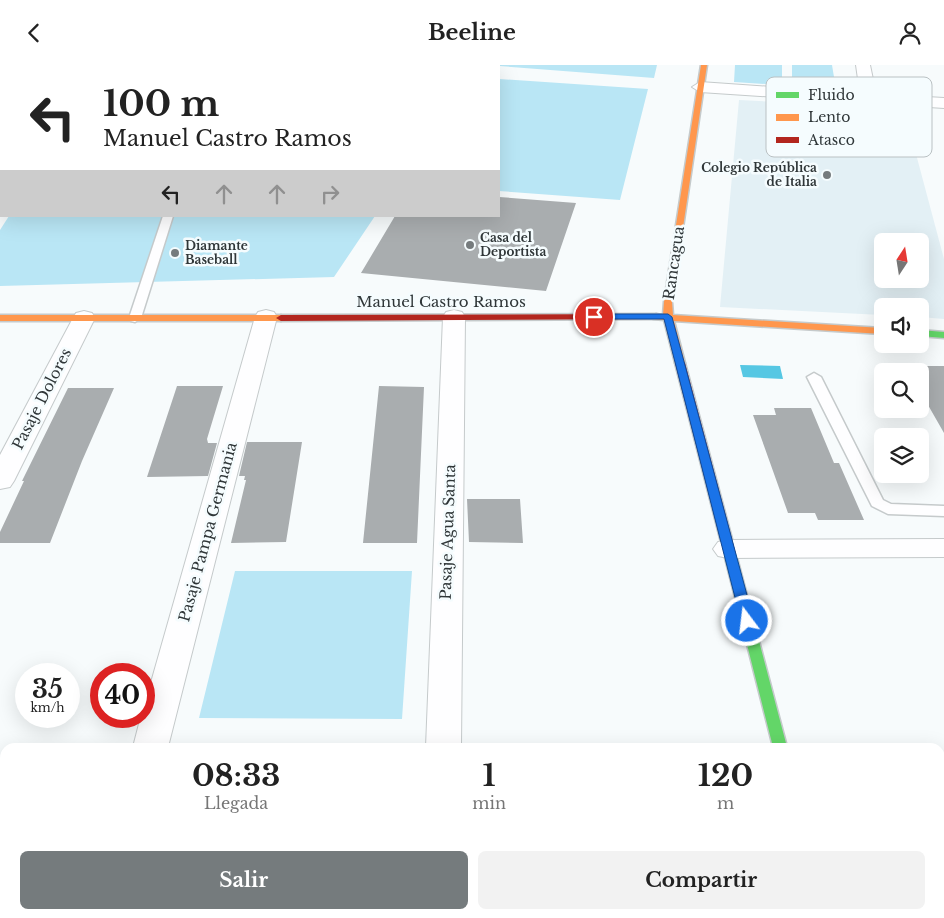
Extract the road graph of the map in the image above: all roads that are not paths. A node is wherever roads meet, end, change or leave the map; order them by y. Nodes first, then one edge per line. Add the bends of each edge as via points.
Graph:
1 (704, 65) edge
2 (700, 87) junction
3 (766, 91) edge
4 (168, 217) edge
5 (266, 317) junction
6 (454, 317) junction
7 (668, 317) junction
8 (0, 318) edge
9 (84, 318) junction
10 (135, 318) junction
11 (874, 330) edge
12 (929, 334) edge
13 (944, 335) edge
14 (814, 377) dead end
15 (0, 481) edge
16 (944, 511) edge
17 (944, 548) edge
18 (728, 549) junction
19 (151, 743) edge
20 (443, 743) edge
21 (779, 743) edge

1 - 2 street, Rancagua
2 - 3 street
2 - 7 street, Rancagua
4 - 10 lane
5 - 6 street, Manuel Castro Ramos
5 - 10 street, Manuel Castro Ramos
5 - 19 street, Pasaje Pampa Germania
6 - 7 street, Manuel Castro Ramos
6 - 20 street, Pasaje Agua Santa
7 - 11 street, Manuel Castro Ramos
7 - 18 street, Rancagua
8 - 9 street, Manuel Castro Ramos
9 - 10 street, Manuel Castro Ramos
9 - 15 street, Pasaje Dolores
12 - 13 street
14 - 16 lane via 877,503 888,509
17 - 18 street
18 - 21 street, Rancagua

